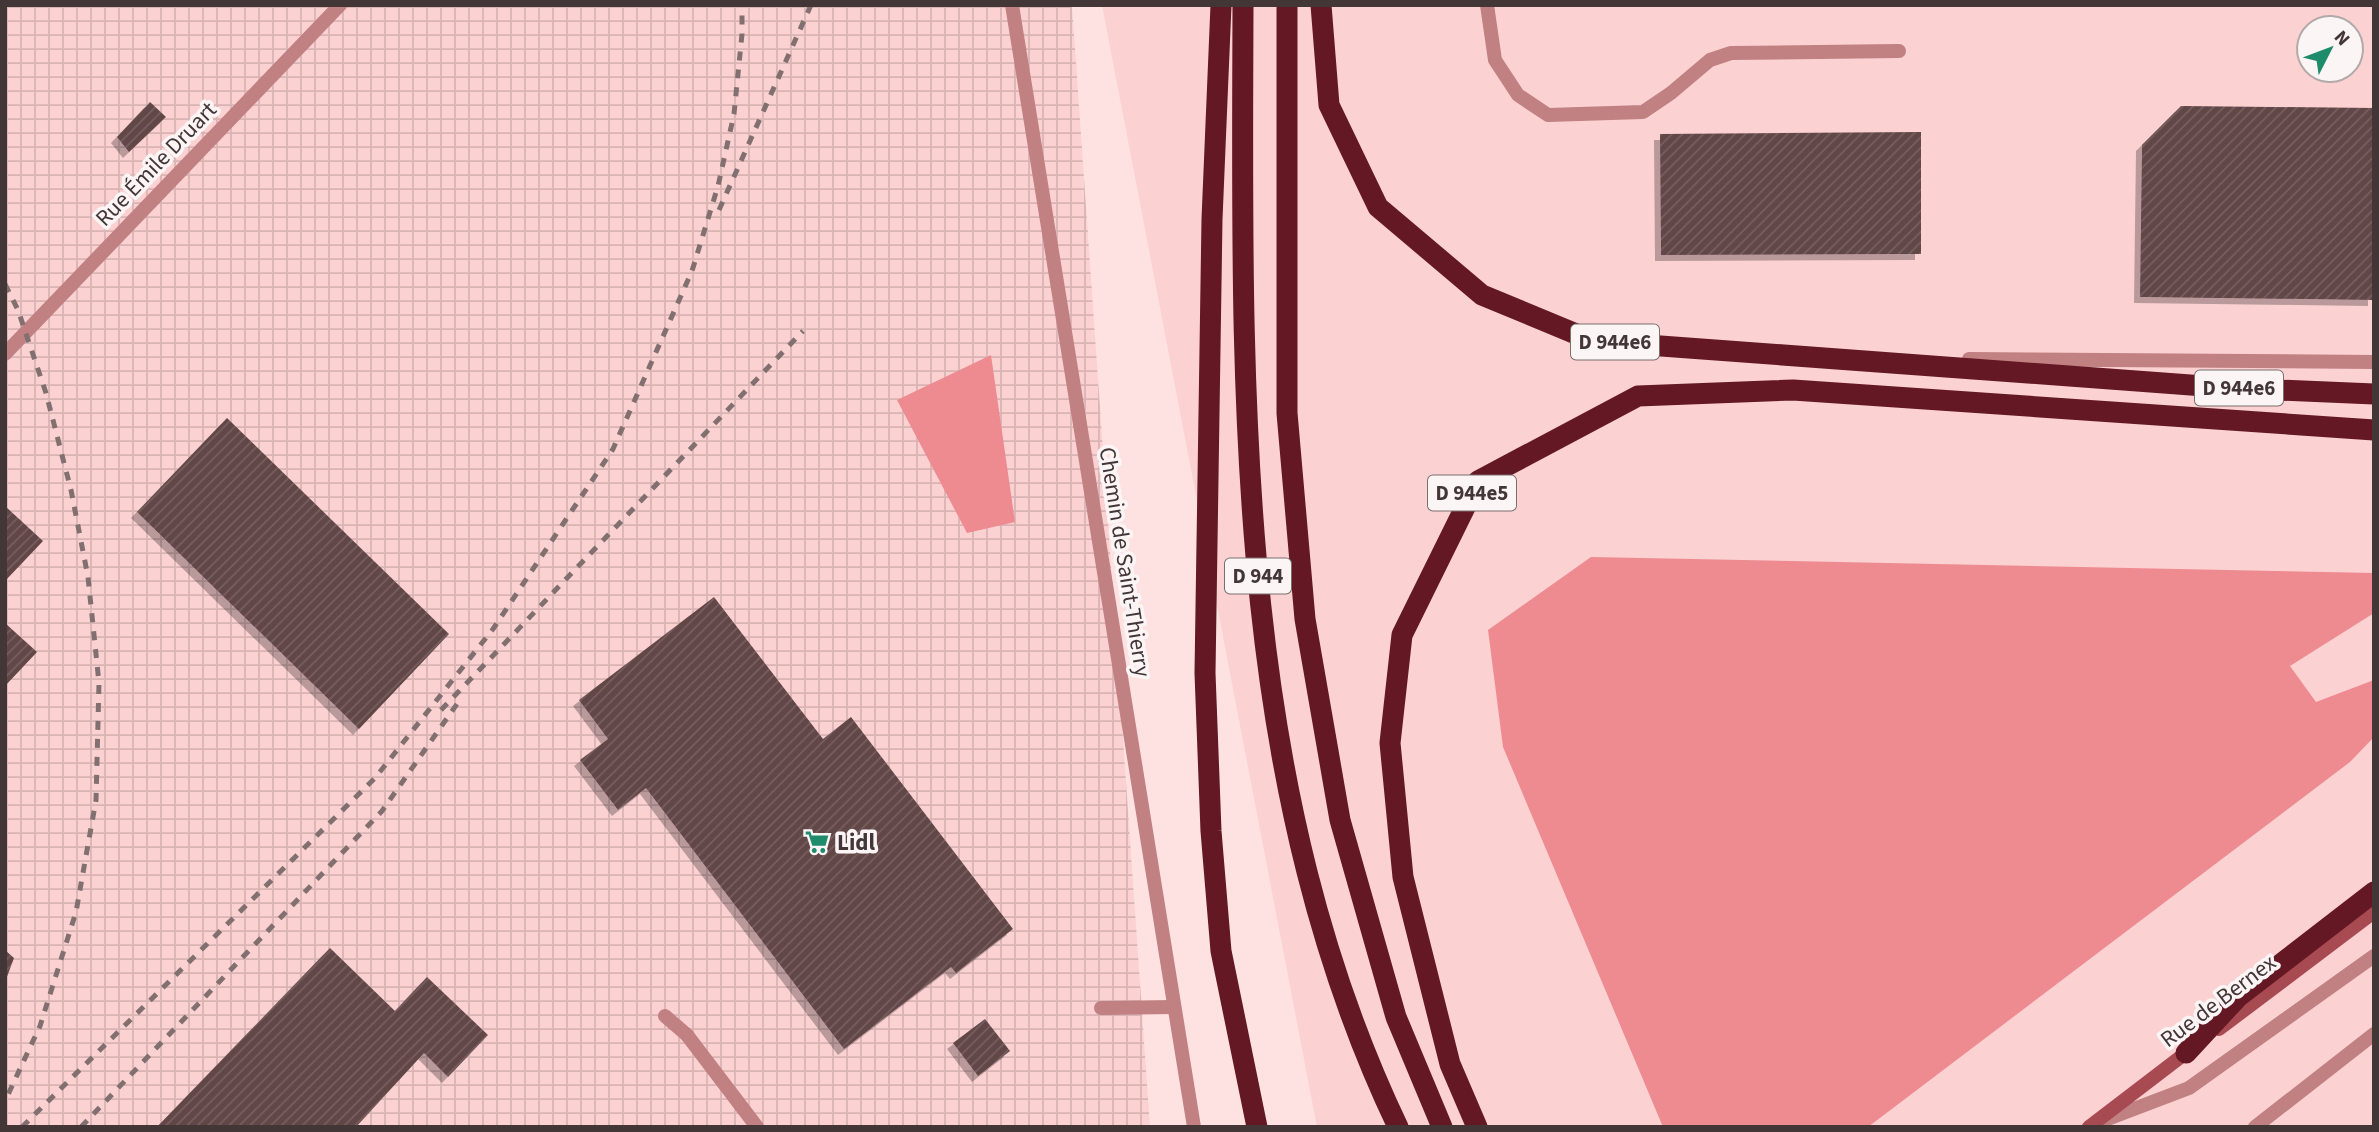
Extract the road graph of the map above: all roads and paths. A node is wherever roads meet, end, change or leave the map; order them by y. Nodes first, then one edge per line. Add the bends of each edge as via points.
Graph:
1 (1012, 5) edge
2 (1221, 5) edge
3 (1243, 5) edge
4 (1287, 5) edge
5 (1321, 5) edge
6 (1487, 5) edge
7 (332, 8) edge
8 (1899, 51) dead end
9 (5, 354) edge
10 (1827, 358) junction
11 (2374, 362) edge
12 (2374, 394) edge
13 (2374, 430) edge
14 (2374, 892) edge
15 (2374, 912) edge
16 (2374, 956) edge
17 (1174, 1007) junction
18 (1101, 1008) dead end
19 (665, 1016) dead end
20 (2374, 1034) edge
21 (2186, 1053) junction
22 (2091, 1126) edge
23 (757, 1127) edge
24 (1194, 1127) edge
25 (1257, 1127) edge
26 (1398, 1127) edge
27 (1442, 1127) edge
28 (1477, 1127) edge
29 (2255, 1127) edge

1 - 17 street, Chemin de Saint-Thierry
2 - 25 highway via 1212,219 1205,673 1221,951
3 - 26 highway, D 944 via 1248,443 1261,620 1291,807 1336,975
4 - 27 highway, D 944 via 1287,414 1305,619 1340,820 1396,1017
5 - 10 highway, D 944e6 via 1329,104 1378,207 1482,295 1593,341
6 - 8 street via 1495,60 1518,95 1548,115 1643,112 1710,60 1731,53
7 - 9 street, Rue Émile Druart
10 - 11 street
10 - 12 highway, D 944e6
13 - 28 highway, D 944e5 via 1793,390 1638,396 1478,481 1402,635 1391,743 1403,877 1450,1064
14 - 21 highway via 2238,997
15 - 21 street, Rue de Bernex
16 - 22 street via 2189,1088
17 - 18 street
17 - 24 street, Chemin de Saint-Thierry
19 - 23 street via 687,1035
20 - 29 street
21 - 22 street, Rue de Bernex

